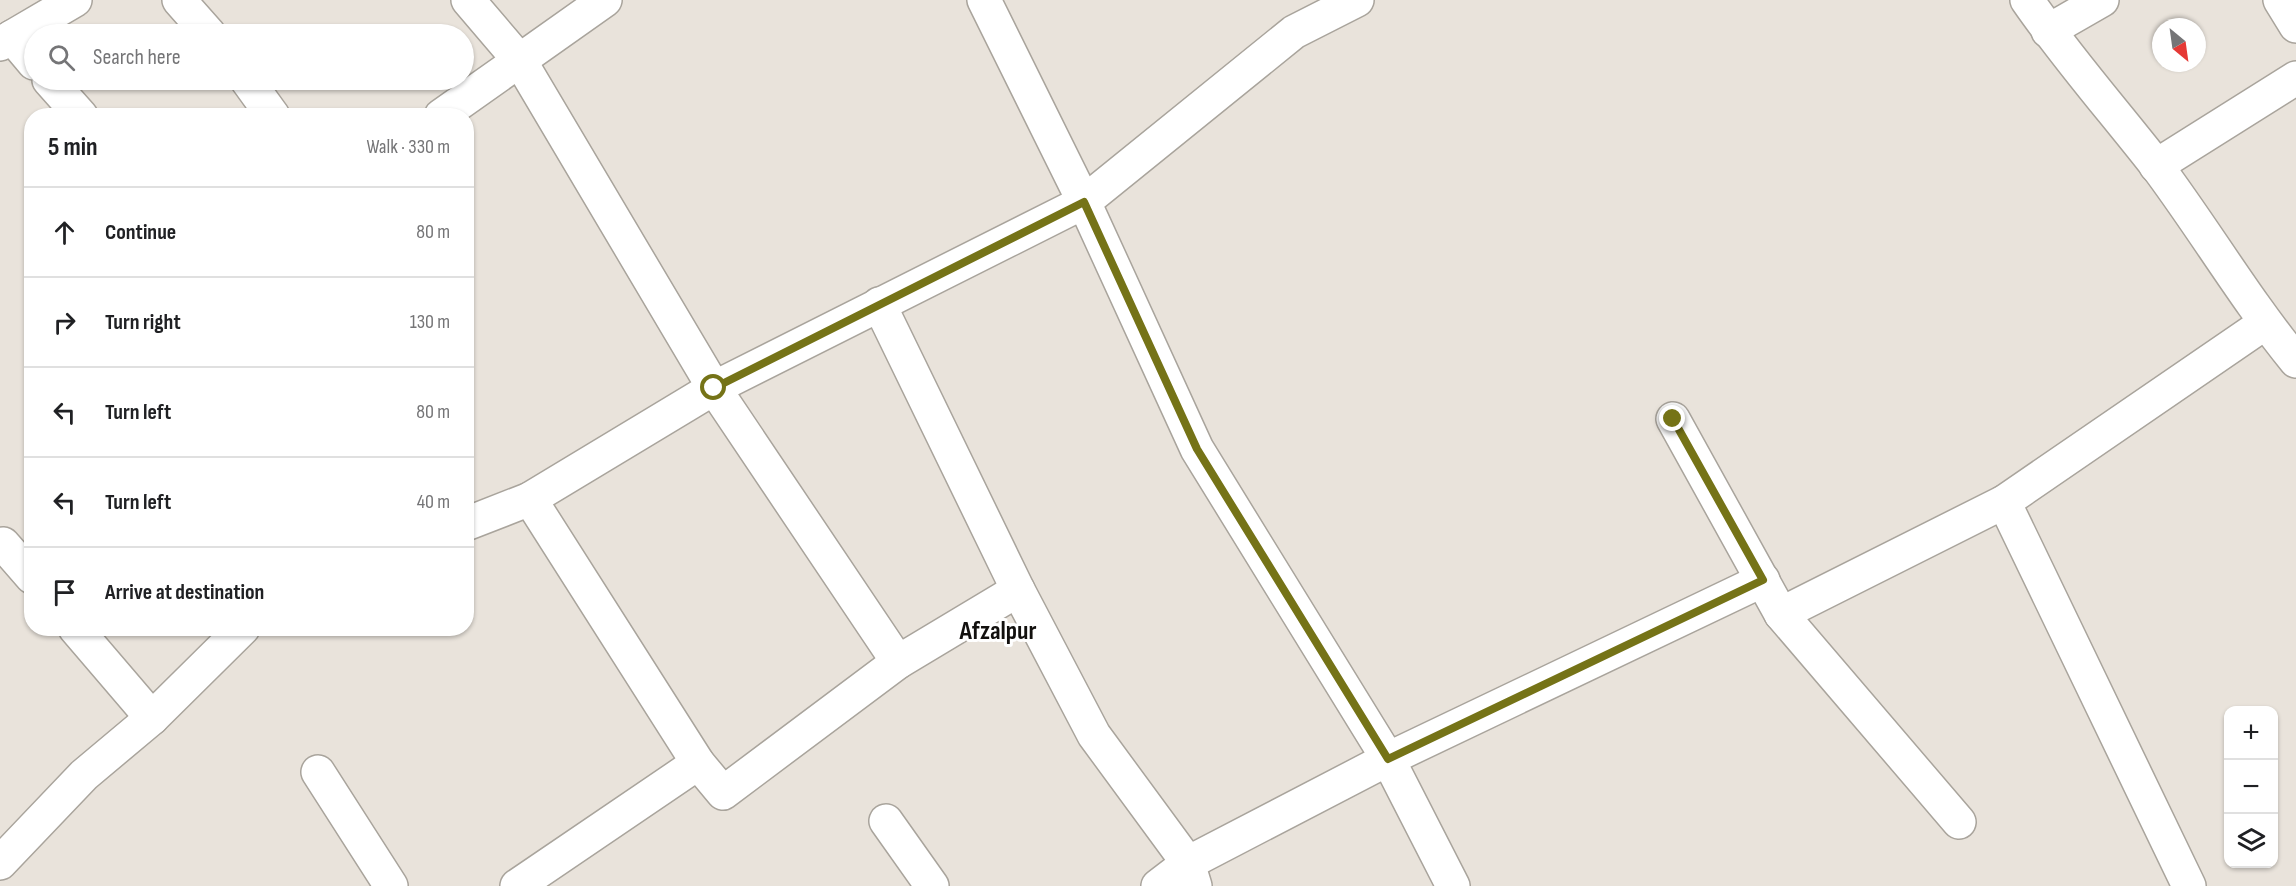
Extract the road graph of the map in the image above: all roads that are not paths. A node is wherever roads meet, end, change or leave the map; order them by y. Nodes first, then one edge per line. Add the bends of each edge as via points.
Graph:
1 (75, 0) edge
2 (179, 0) edge
3 (468, 0) edge
4 (605, 0) edge
5 (984, 0) edge
6 (1357, 0) edge
7 (2028, 0) edge
8 (2102, 0) edge
9 (2280, 0) edge
10 (35, 24) edge
11 (200, 24) edge
12 (2296, 26) edge
13 (24, 30) edge
14 (2048, 31) junction
15 (6, 41) edge
16 (24, 55) edge
17 (520, 61) junction
18 (2296, 78) edge
19 (58, 90) edge
20 (254, 90) edge
21 (74, 108) edge
22 (267, 108) edge
23 (452, 108) edge
24 (2156, 166) junction
25 (1084, 202) junction
26 (879, 304) junction
27 (2265, 323) junction
28 (2296, 361) edge
29 (714, 388) junction
30 (1673, 419) dead end
31 (530, 499) junction
32 (2004, 502) junction
33 (474, 521) edge
34 (3, 544) dead end
35 (24, 568) edge
36 (1763, 580) junction
37 (1018, 590) junction
38 (1781, 614) junction
39 (82, 636) edge
40 (235, 636) edge
41 (898, 662) junction
42 (152, 718) junction
43 (1388, 759) junction
44 (698, 763) junction
45 (318, 772) dead end
46 (886, 821) dead end
47 (1959, 822) dead end
48 (0, 863) edge
49 (1191, 874) edge
50 (391, 886) edge
51 (517, 886) edge
52 (932, 886) edge
53 (1158, 886) edge
54 (1453, 886) edge
55 (2189, 886) edge

1 - 10 street
2 - 11 street
3 - 17 street
4 - 17 street
5 - 25 street
6 - 25 street via 1294,32
7 - 14 street
8 - 14 street
9 - 12 street
13 - 15 street
14 - 24 street
15 - 16 street
17 - 23 street
17 - 29 street
18 - 24 street
19 - 21 street
20 - 22 street
24 - 27 street
25 - 26 street
25 - 43 street via 1197,449
26 - 29 street
26 - 37 street
27 - 28 street
27 - 32 street
29 - 31 street
29 - 41 street
30 - 36 street
31 - 33 street
31 - 44 street
32 - 38 street
32 - 55 street
34 - 35 street
36 - 38 street
36 - 43 street
37 - 41 street
37 - 49 street via 1094,735
38 - 47 street
39 - 42 street
40 - 42 street
41 - 44 street via 723,793
42 - 48 street via 84,775
43 - 49 street
43 - 54 street
44 - 51 street
45 - 50 street
46 - 52 street
49 - 53 street

